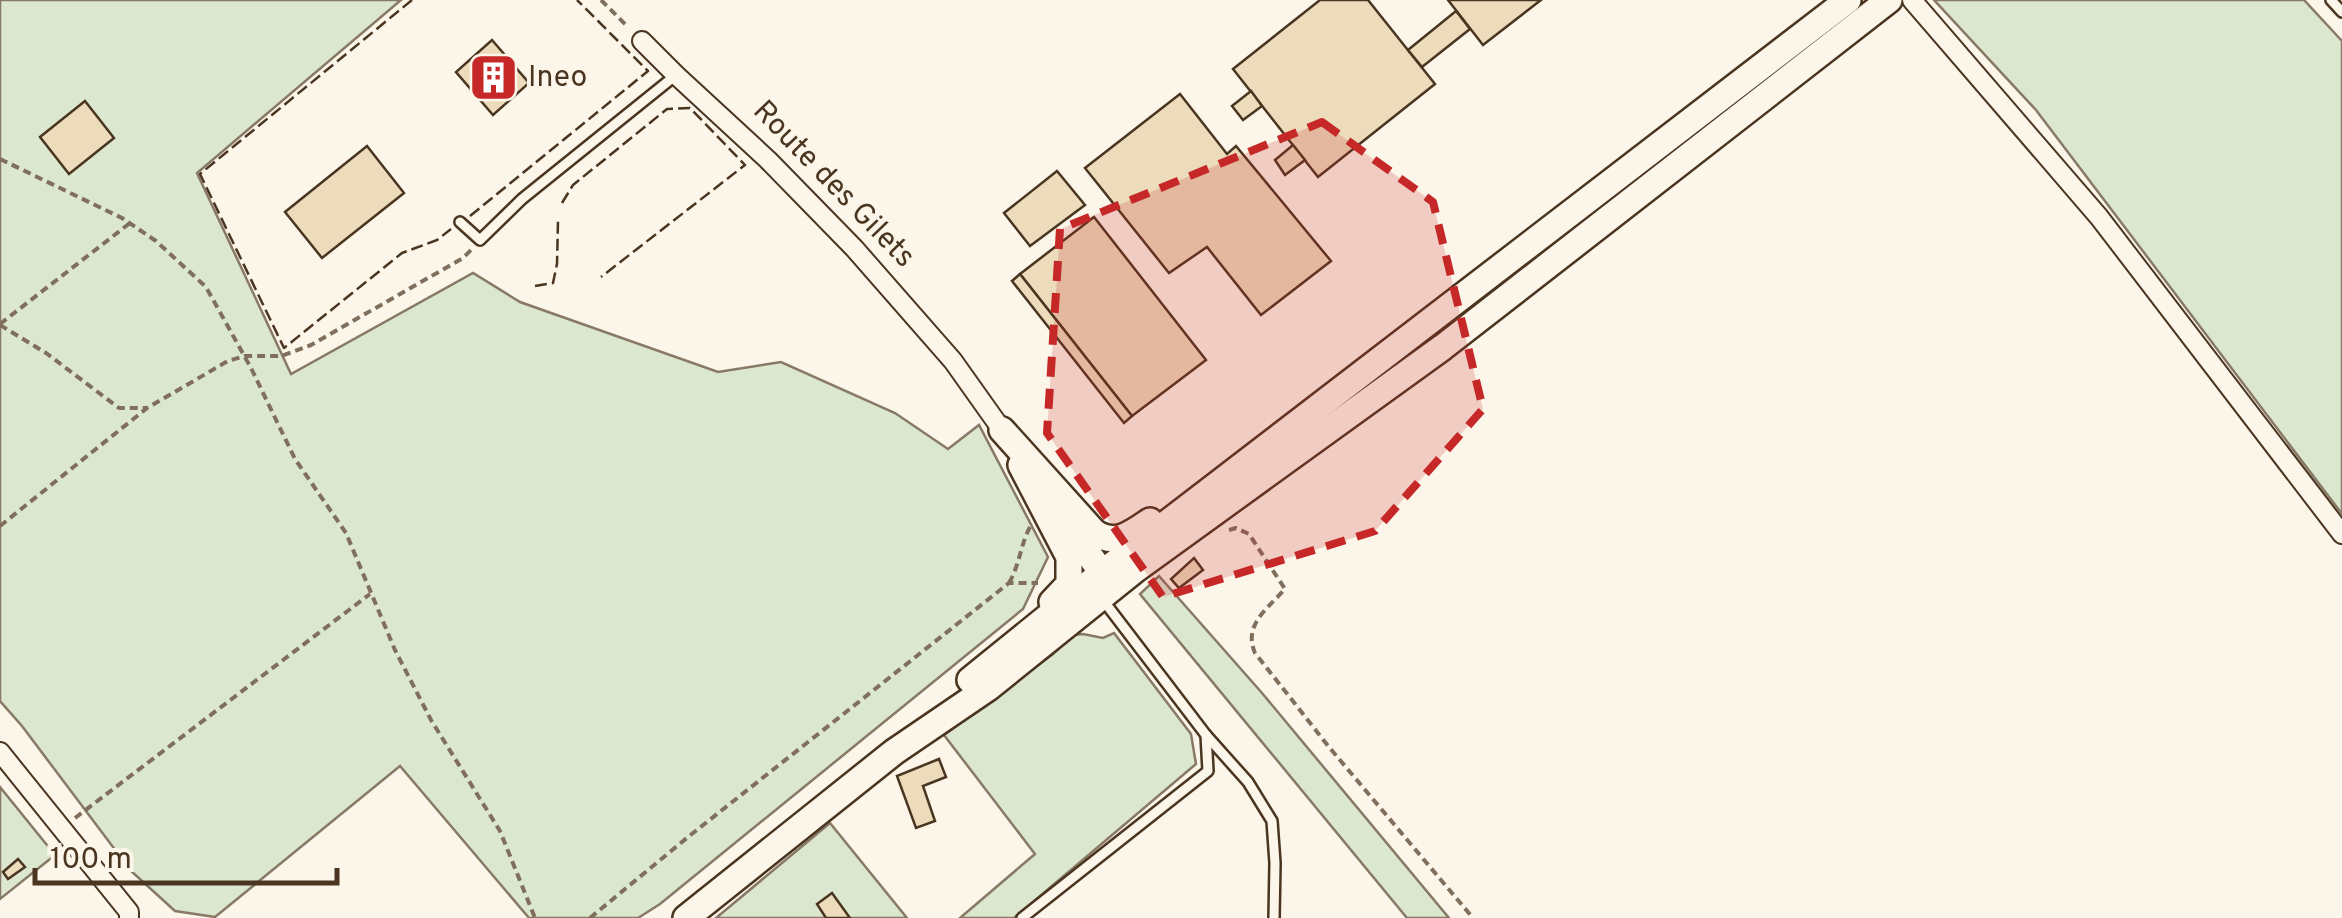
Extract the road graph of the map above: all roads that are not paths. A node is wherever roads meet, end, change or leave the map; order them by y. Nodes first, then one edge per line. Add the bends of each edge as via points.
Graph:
1 (1848, 0) edge
2 (1890, 0) edge
3 (1912, 0) edge
4 (2332, 0) edge
5 (2342, 12) edge
6 (642, 41) road end
7 (676, 75) junction
8 (460, 222) dead end
9 (1002, 430) junction
10 (1237, 470) junction
11 (2342, 534) edge
12 (1102, 586) junction
13 (1006, 650) junction
14 (1206, 735) junction
15 (0, 752) edge
16 (894, 752) junction
17 (129, 918) edge
18 (686, 918) edge
19 (1022, 918) edge
20 (1274, 918) edge

1 - 10 main road
2 - 12 main road via 1443,347 1136,569
3 - 11 street via 2099,216
4 - 5 lane
6 - 7 street, Route des Gilets
7 - 8 lane via 480,240
7 - 9 street, Route des Gilets via 854,248 953,360
9 - 10 main road, Route des Gilets via 1103,538 1128,537 1196,487
9 - 12 main road, Route des Gilets
9 - 13 main road, Route des Gilets via 1069,557 1069,584
10 - 12 main road
12 - 13 main road
12 - 14 lane
12 - 16 main road via 988,688
13 - 16 main road
14 - 19 lane via 1208,771
14 - 20 lane via 1272,821
15 - 17 street
16 - 18 main road

